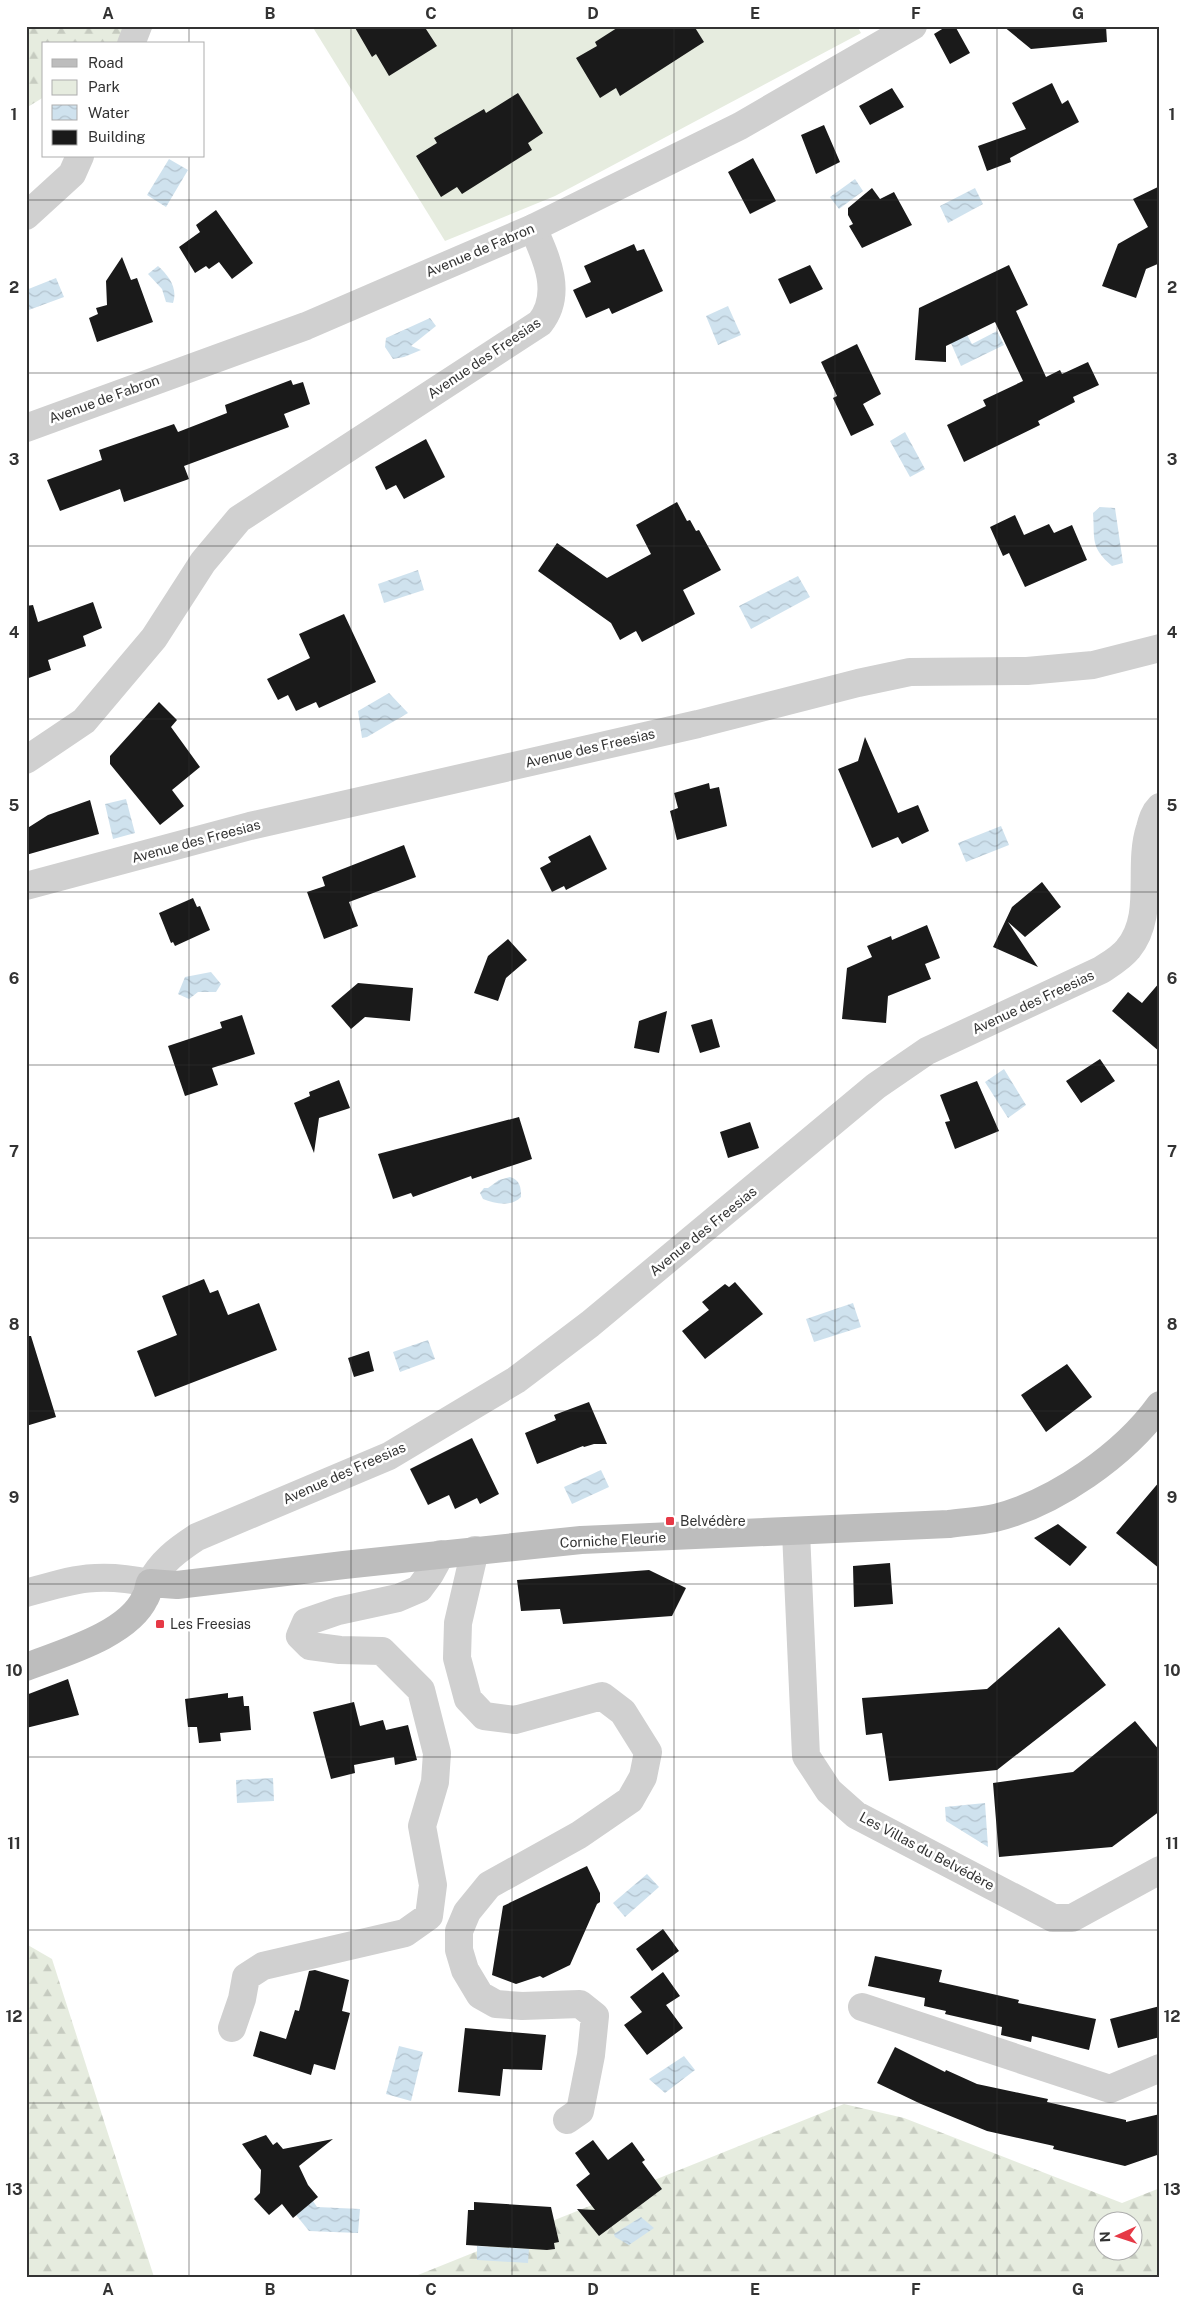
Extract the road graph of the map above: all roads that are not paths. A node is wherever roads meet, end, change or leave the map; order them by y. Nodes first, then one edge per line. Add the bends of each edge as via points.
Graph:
1 (138, 26) edge
2 (913, 26) edge
3 (132, 42) edge
4 (79, 158) edge
5 (26, 216) edge
6 (533, 228) junction
7 (26, 428) edge
8 (1160, 648) edge
9 (26, 760) edge
10 (1160, 808) edge
11 (26, 886) edge
12 (1160, 1404) edge
13 (796, 1532) junction
14 (475, 1550) junction
15 (441, 1554) junction
16 (150, 1583) junction
17 (26, 1593) edge
18 (26, 1667) edge
19 (1160, 1870) edge
20 (862, 2007) dead end
21 (232, 2028) dead end
22 (1160, 2068) edge
23 (567, 2120) dead end

1 - 3 street
2 - 6 street, Avenue de Fabron via 740,126
4 - 5 street via 72,174
6 - 7 street, Avenue de Fabron via 306,326
6 - 9 street, Avenue des Freesias via 542,247 553,297 540,323 239,519 203,562 154,638 84,721
8 - 11 street, Avenue des Freesias via 1093,665 1027,671 910,672 250,826
10 - 16 street, Avenue des Freesias via 1155,812 1146,839 1144,911 1136,937 1117,960 906,1064 590,1324 516,1380 389,1456 198,1537 176,1550 157,1570
12 - 13 main road, Corniche Fleurie via 1120,1450 1085,1476 1045,1499 995,1518 949,1524
13 - 14 main road, Corniche Fleurie via 581,1540
13 - 19 street, Les Villas du Belvédère via 806,1756 829,1791 856,1815 1053,1918 1072,1918
14 - 15 main road, Corniche Fleurie
14 - 23 street via 458,1623 457,1658 468,1699 484,1716 515,1720 602,1696 623,1712 648,1752 643,1777 630,1800 579,1835 489,1885 467,1912 459,1931 458,1950 480,1995 496,2004 580,2004 595,2016 580,2111
15 - 16 main road, Corniche Fleurie via 177,1585
15 - 21 street via 419,1589 398,1598 338,1611 306,1622 300,1636 310,1646 382,1651 421,1690 437,1753 434,1782 422,1826 432,1886 429,1916 405,1933 263,1966 246,1977
16 - 17 street via 101,1576
16 - 18 main road via 145,1599 129,1618 109,1633
20 - 22 street via 1110,2089

